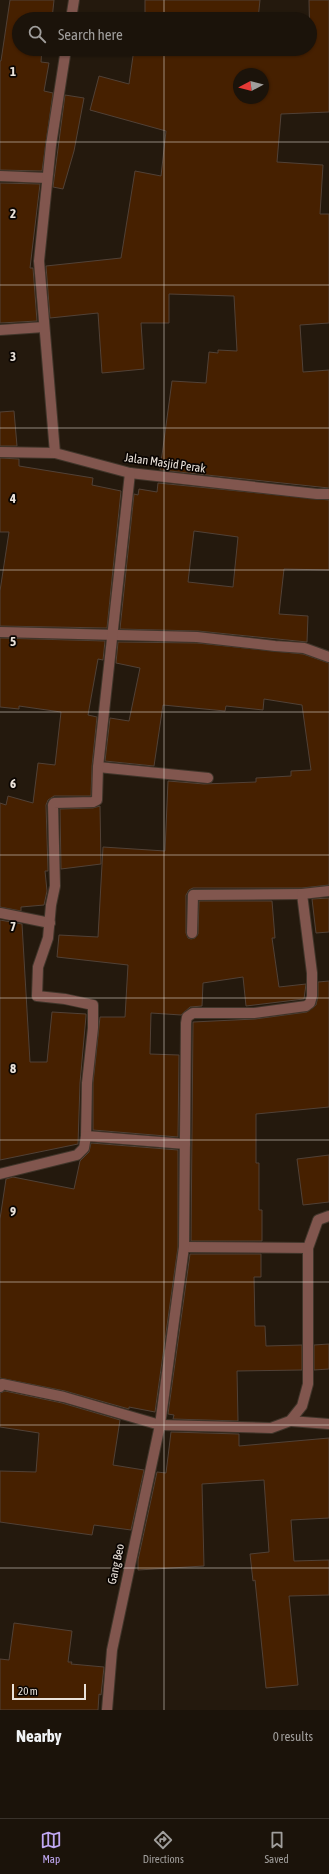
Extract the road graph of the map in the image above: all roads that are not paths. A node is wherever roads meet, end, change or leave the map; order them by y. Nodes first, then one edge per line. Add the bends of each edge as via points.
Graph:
1 (74, 0) edge
2 (72, 12) edge
3 (65, 56) edge
4 (0, 176) edge
5 (47, 178) junction
6 (44, 327) junction
7 (0, 330) edge
8 (0, 452) edge
9 (55, 453) junction
10 (130, 473) junction
11 (329, 494) edge
12 (0, 632) edge
13 (112, 634) junction
14 (329, 657) edge
15 (98, 768) junction
16 (208, 778) dead end
17 (329, 891) edge
18 (302, 894) junction
19 (0, 913) edge
20 (50, 923) junction
21 (192, 933) dead end
22 (86, 1136) junction
23 (185, 1144) junction
24 (0, 1174) edge
25 (329, 1216) edge
26 (184, 1247) junction
27 (308, 1248) junction
28 (0, 1387) edge
29 (290, 1421) junction
30 (329, 1424) edge
31 (160, 1425) junction
32 (108, 1710) edge

1 - 2 street
3 - 5 street
4 - 5 street
5 - 6 street via 39,261
6 - 7 street
6 - 9 street
8 - 9 street, Jalan Masjid Perak
9 - 10 street, Jalan Masjid Perak
10 - 11 street, Jalan Masjid Perak
10 - 13 street
12 - 13 street
13 - 14 street via 197,637 304,648
13 - 15 street
15 - 16 street
15 - 20 street via 96,802 52,805 55,886
17 - 18 street
18 - 21 street via 193,895
18 - 23 street, Gang Beo via 312,973 310,1003 306,1006 254,1013 193,1013 187,1017
19 - 20 street
20 - 22 street via 48,938 38,967 37,996 93,1006
22 - 23 street
22 - 24 street via 84,1148 77,1155
23 - 26 street, Gang Beo
25 - 27 street via 318,1220
26 - 27 street
26 - 31 street, Gang Beo
27 - 29 street via 308,1384 302,1406
28 - 31 street via 2,1384 38,1391
29 - 30 street
29 - 31 street via 271,1428
31 - 32 street, Gang Beo via 112,1650

